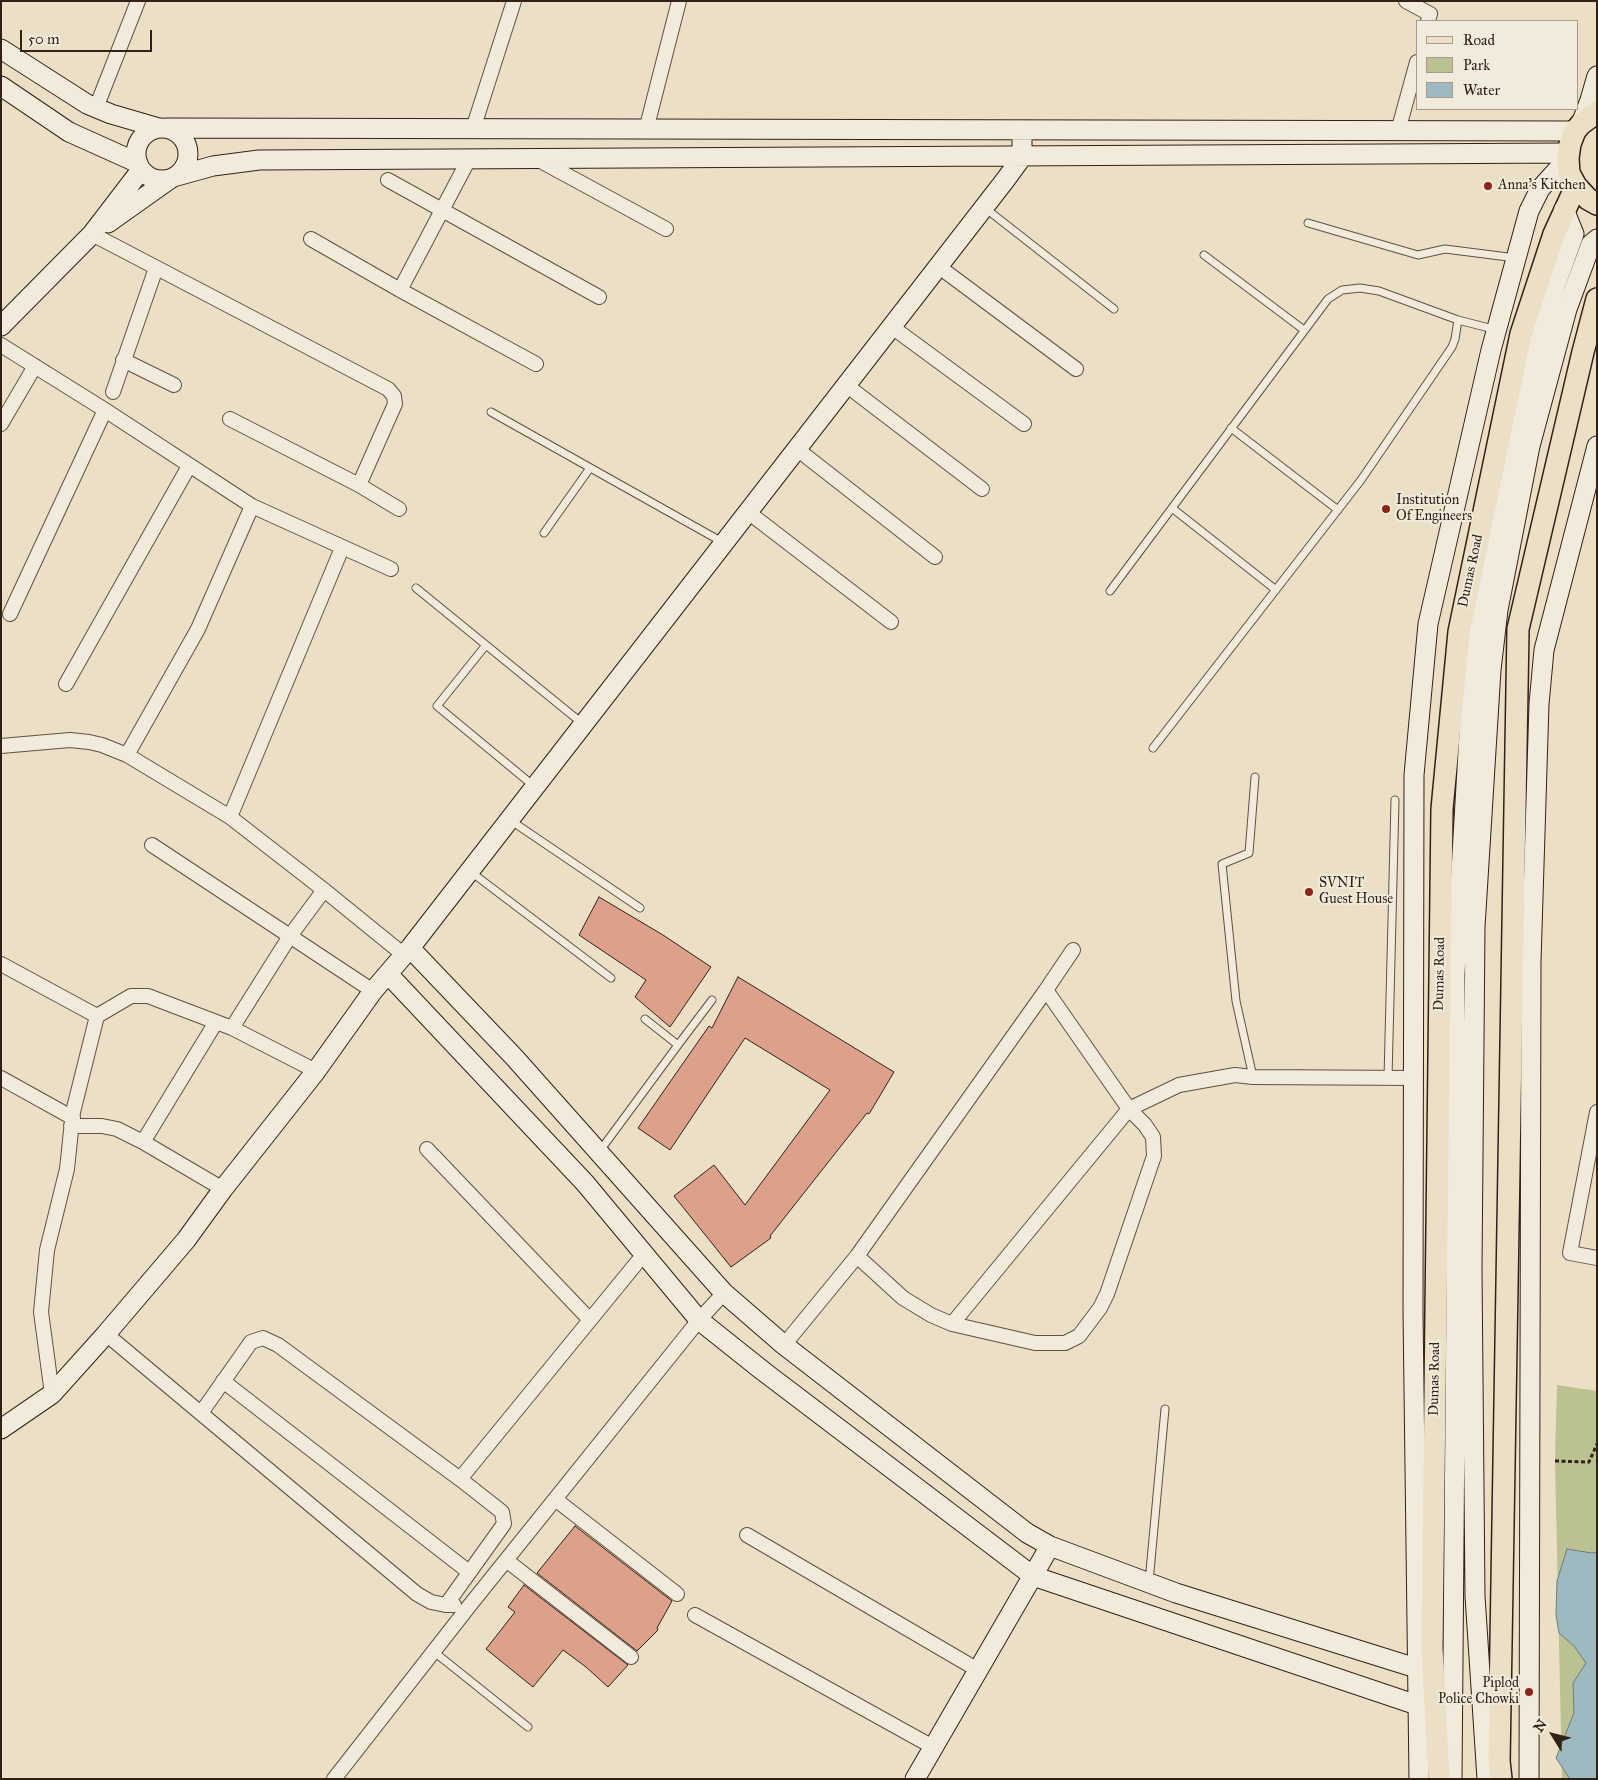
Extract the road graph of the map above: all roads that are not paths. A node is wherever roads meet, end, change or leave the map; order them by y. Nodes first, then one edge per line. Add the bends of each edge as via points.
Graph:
1 (138, 1) edge
2 (514, 1) edge
3 (679, 1) edge
4 (1406, 1) edge
5 (1428, 20) edge
6 (1, 49) edge
7 (1416, 66) edge
8 (1597, 76) edge
9 (1, 86) edge
10 (96, 108) junction
11 (1584, 122) edge
12 (163, 128) junction
13 (473, 129) junction
14 (646, 130) junction
15 (1022, 130) junction
16 (1398, 131) junction
17 (1568, 155) junction
18 (1022, 157) junction
19 (469, 159) junction
20 (537, 159) junction
21 (140, 167) junction
22 (174, 178) junction
23 (388, 180) dead end
24 (1576, 186) junction
25 (1597, 204) edge
26 (984, 208) junction
27 (1564, 209) junction
28 (441, 210) junction
29 (1308, 223) dead end
30 (666, 229) dead end
31 (92, 234) junction
32 (311, 239) dead end
33 (1597, 239) edge
34 (1204, 255) dead end
35 (1516, 258) junction
36 (938, 266) junction
37 (156, 268) junction
38 (400, 290) junction
39 (599, 297) dead end
40 (1597, 299) edge
41 (1114, 309) dead end
42 (1458, 320) junction
43 (1, 326) edge
44 (892, 327) junction
45 (1304, 330) junction
46 (1497, 330) junction
47 (1, 345) edge
48 (123, 360) junction
49 (536, 364) dead end
50 (35, 366) junction
51 (1076, 370) dead end
52 (174, 385) dead end
53 (846, 385) junction
54 (113, 392) dead end
55 (105, 410) junction
56 (491, 412) dead end
57 (230, 419) dead end
58 (1, 424) edge
59 (1024, 424) dead end
60 (1231, 428) junction
61 (1597, 446) edge
62 (797, 449) junction
63 (189, 466) junction
64 (590, 468) junction
65 (359, 485) junction
66 (982, 490) dead end
67 (252, 506) junction
68 (1172, 508) junction
69 (399, 509) dead end
70 (1338, 510) junction
71 (748, 512) junction
72 (544, 533) dead end
73 (724, 543) junction
74 (342, 548) junction
75 (935, 557) dead end
76 (391, 569) dead end
77 (416, 588) dead end
78 (1276, 590) junction
79 (1110, 591) dead end
80 (10, 614) dead end
81 (892, 622) dead end
82 (486, 644) junction
83 (66, 684) dead end
84 (584, 724) junction
85 (1, 746) edge
86 (1153, 748) dead end
87 (127, 754) junction
88 (1255, 777) dead end
89 (535, 787) junction
90 (1395, 800) dead end
91 (230, 817) junction
92 (510, 819) junction
93 (152, 845) dead end
94 (470, 871) junction
95 (324, 890) junction
96 (640, 908) dead end
97 (290, 936) junction
98 (1073, 950) dead end
99 (407, 952) junction
100 (1, 964) edge
101 (388, 974) junction
102 (610, 978) dead end
103 (1046, 990) junction
104 (373, 991) junction
105 (712, 1000) dead end
106 (97, 1016) junction
107 (645, 1019) dead end
108 (216, 1022) junction
109 (232, 1028) junction
110 (678, 1045) junction
111 (316, 1071) junction
112 (1253, 1077) junction
113 (1, 1078) edge
114 (1388, 1078) junction
115 (1414, 1078) junction
116 (1129, 1109) junction
117 (1597, 1112) edge
118 (72, 1122) junction
119 (143, 1142) junction
120 (427, 1149) dead end
121 (598, 1152) junction
122 (223, 1189) junction
123 (644, 1254) junction
124 (857, 1256) junction
125 (1597, 1258) edge
126 (724, 1293) junction
127 (590, 1320) junction
128 (699, 1320) junction
129 (952, 1324) junction
130 (106, 1334) junction
131 (784, 1345) junction
132 (223, 1381) junction
133 (52, 1394) junction
134 (1165, 1409) dead end
135 (201, 1413) junction
136 (1, 1429) edge
137 (460, 1479) junction
138 (555, 1499) junction
139 (747, 1534) dead end
140 (1050, 1546) junction
141 (506, 1560) junction
142 (469, 1572) junction
143 (1033, 1576) junction
144 (1150, 1583) junction
145 (677, 1594) dead end
146 (470, 1604) junction
147 (446, 1605) junction
148 (695, 1615) dead end
149 (433, 1651) junction
150 (631, 1657) dead end
151 (1416, 1668) junction
152 (978, 1670) junction
153 (1417, 1705) junction
154 (528, 1727) dead end
155 (933, 1747) junction
156 (917, 1778) edge
157 (334, 1779) edge
158 (1419, 1779) edge
159 (1438, 1779) edge
160 (1452, 1779) edge
161 (1488, 1779) edge
162 (1501, 1779) edge
163 (1529, 1779) edge

1 - 10 street
2 - 13 street
3 - 14 street
4 - 5 street via 1430,14
6 - 10 street
7 - 16 street
8 - 11 street
9 - 21 street via 70,132
10 - 12 street
11 - 16 street
11 - 17 main road via 1570,144
12 - 13 street
12 - 21 street via 145,134 140,140 136,156
12 - 22 street via 176,131 187,144 189,153 183,170
13 - 14 street
14 - 15 street
15 - 16 street
15 - 18 street
17 - 18 street
17 - 24 main road via 1569,173
17 - 35 street via 1533,200
18 - 20 street
18 - 26 street
19 - 20 street
19 - 22 street via 260,160 213,166
19 - 28 street
20 - 30 street
21 - 22 street via 154,179
21 - 31 street
22 - 31 street
23 - 28 street
24 - 25 main road
24 - 27 main road, Dumas Road
26 - 36 street
26 - 41 lane
27 - 159 main road, Dumas Road via 1521,334 1459,632 1442,809 1432,1648
27 - 160 street via 1574,234 1549,303 1515,440 1483,594 1472,683 1454,974 1456,1302
28 - 38 street
28 - 39 street
29 - 35 lane via 1418,255 1445,249
31 - 37 street
31 - 43 street
32 - 38 street
33 - 161 street via 1591,244 1567,309 1530,446 1498,610 1491,670 1476,927 1472,1269 1475,1596
34 - 45 lane
35 - 46 street
36 - 44 street
36 - 51 street
37 - 48 street
37 - 65 street via 388,389 395,404
38 - 49 street
40 - 162 main road via 1518,629
42 - 45 lane via 1380,291 1360,288 1342,290 1328,299
42 - 46 lane
42 - 70 lane via 1452,347
44 - 53 street
44 - 59 street
45 - 60 lane
46 - 115 street via 1428,624 1414,775
47 - 50 street
48 - 52 street
48 - 54 street
50 - 55 street
50 - 58 street
53 - 62 street
53 - 66 street
55 - 63 street
55 - 80 street
56 - 64 lane
57 - 65 street
60 - 68 lane
60 - 70 lane
61 - 163 street via 1544,650 1539,704 1532,962
62 - 71 street
62 - 75 street
63 - 67 street
63 - 83 street
64 - 72 lane
64 - 73 lane
65 - 69 street
67 - 74 street
67 - 87 street via 198,629
68 - 78 lane
68 - 79 lane
70 - 78 lane
71 - 73 street
71 - 81 street
73 - 84 street
74 - 76 street
74 - 91 street
77 - 82 lane
78 - 86 lane
82 - 84 lane
82 - 89 lane via 437,706
84 - 89 street
85 - 87 street via 70,740 102,745
87 - 91 street
88 - 112 lane via 1249,853 1222,864 1236,1001
89 - 92 street
90 - 114 lane
91 - 95 street
92 - 94 street
92 - 96 lane
93 - 97 street
94 - 99 street
94 - 102 lane
95 - 97 street
95 - 99 street
97 - 104 street
97 - 109 street
98 - 103 street
99 - 101 street
99 - 121 street via 514,1057
100 - 106 street
101 - 104 street
101 - 123 street via 585,1183
103 - 116 street
103 - 124 street
104 - 111 street
105 - 110 lane
106 - 108 street via 131,996 148,996
106 - 118 street
107 - 110 lane
108 - 109 street
108 - 119 street
109 - 111 street
110 - 121 lane
111 - 122 street
112 - 114 street
112 - 116 street via 1235,1075 1179,1086
113 - 118 street
114 - 115 street
115 - 151 street
116 - 129 street
116 - 129 street via 1153,1137 1154,1156 1107,1294 1080,1336 1065,1343 1035,1343
117 - 125 street via 1570,1253
118 - 119 street via 110,1127
118 - 133 street via 66,1169 47,1250 41,1312
119 - 122 street
120 - 127 street
121 - 126 street
122 - 130 street via 186,1240
123 - 127 street
123 - 128 street
124 - 129 street via 903,1298
124 - 131 street
126 - 128 street
126 - 131 street
127 - 137 street
128 - 138 street
128 - 143 street
130 - 133 street
130 - 135 street
131 - 140 street via 1018,1527
132 - 135 street
132 - 137 street via 251,1342 263,1338
132 - 142 street
133 - 136 street
134 - 144 lane
135 - 147 street via 417,1594 431,1602
137 - 142 street via 502,1512 504,1524
138 - 141 street
138 - 145 street
139 - 152 street
140 - 143 street
140 - 144 street
141 - 146 street
141 - 150 street
142 - 147 street
143 - 152 street
143 - 153 street
144 - 151 street
146 - 147 street
146 - 149 street
148 - 155 street
149 - 154 lane
149 - 157 street
151 - 153 street
152 - 155 street
153 - 158 street
155 - 156 street

